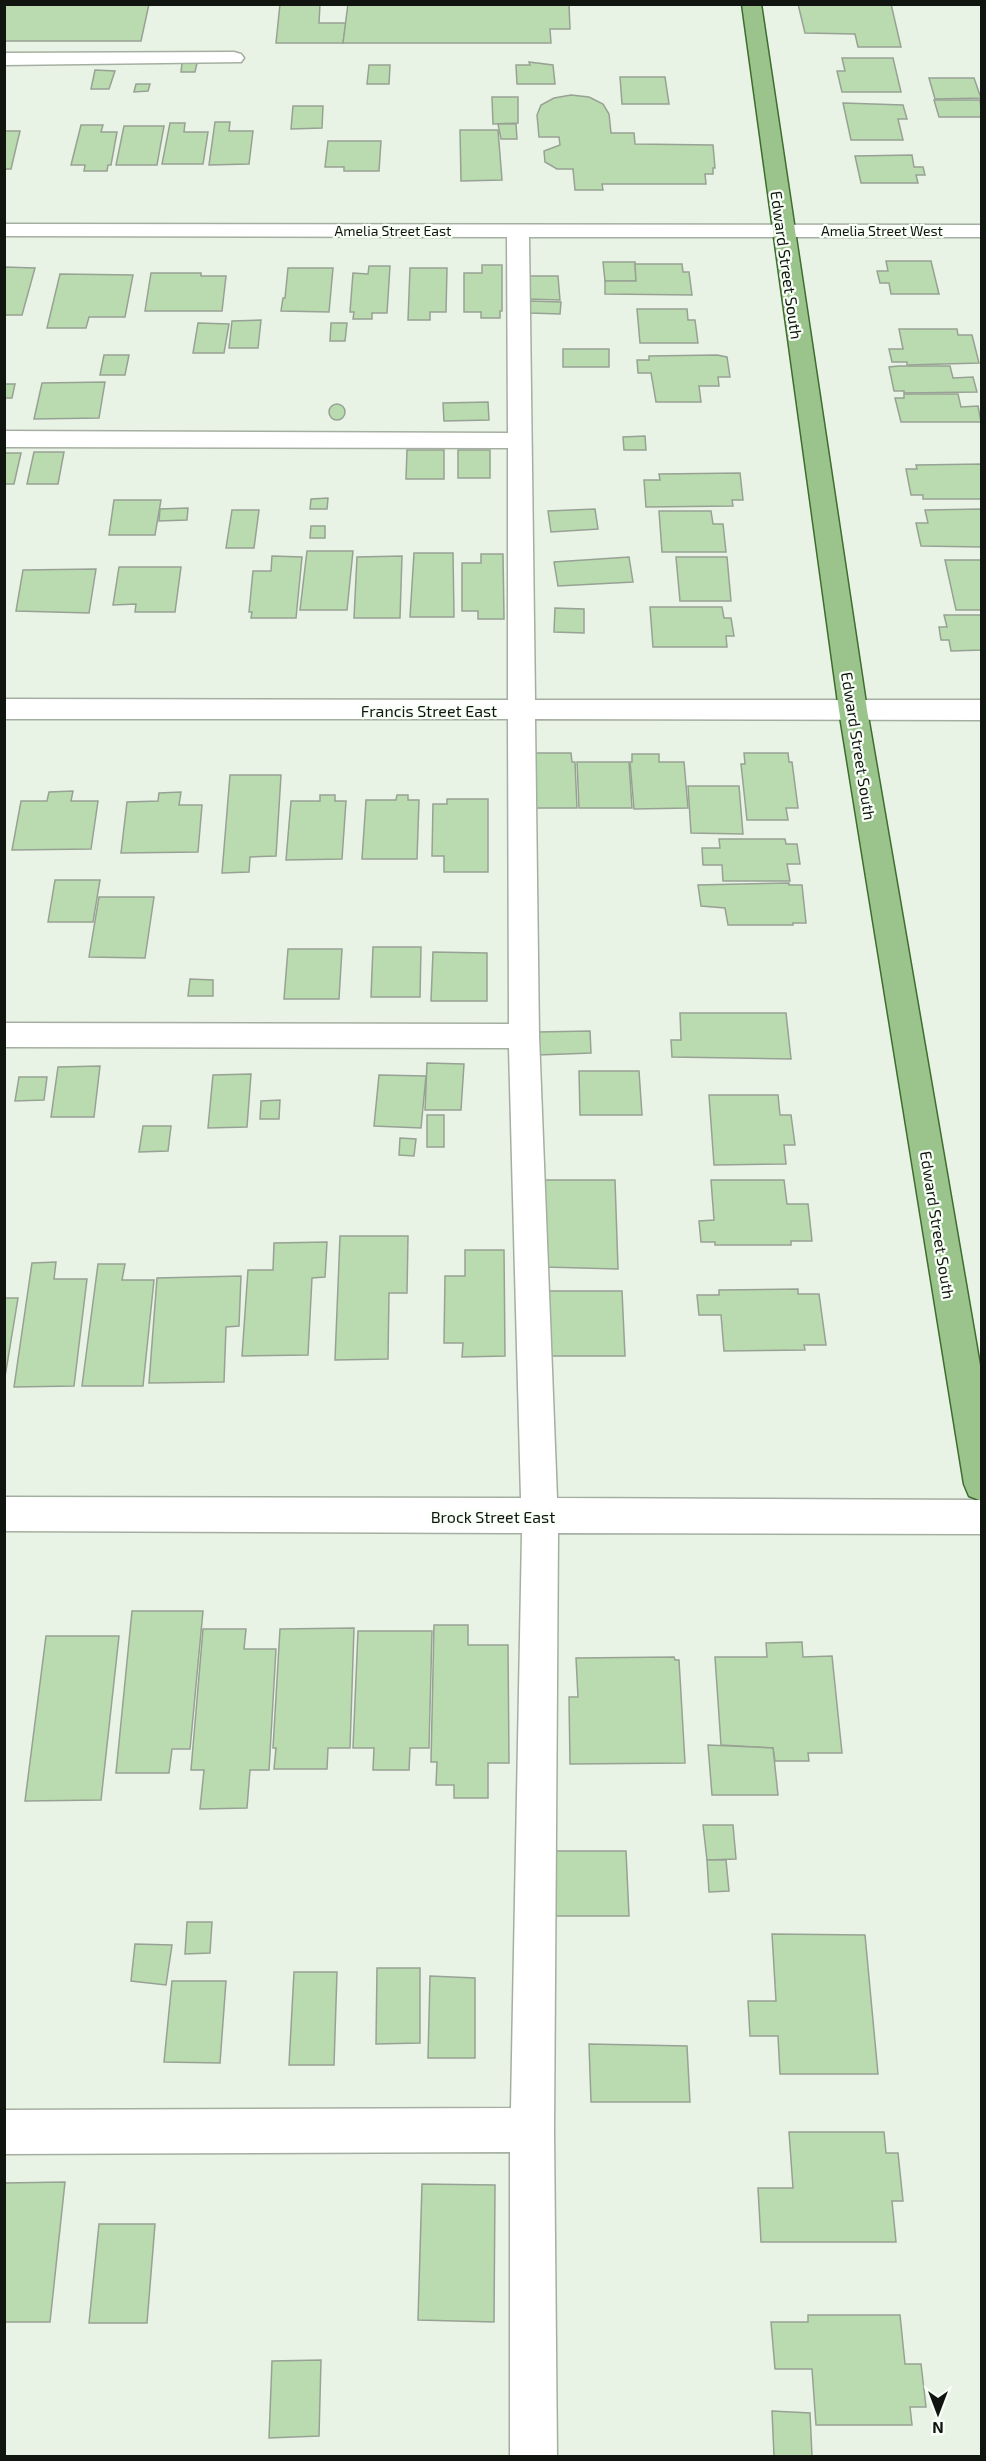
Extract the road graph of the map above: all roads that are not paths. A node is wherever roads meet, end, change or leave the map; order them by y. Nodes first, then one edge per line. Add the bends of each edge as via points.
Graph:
1 (751, 4) edge
2 (234, 58) dead end
3 (4, 59) edge
4 (4, 230) edge
5 (518, 230) junction
6 (782, 230) junction
7 (981, 231) edge
8 (4, 439) edge
9 (519, 441) junction
10 (4, 708) edge
11 (520, 710) junction
12 (853, 710) junction
13 (981, 710) edge
14 (4, 1035) edge
15 (524, 1036) junction
16 (981, 1484) edge
17 (4, 1514) edge
18 (540, 1516) junction
19 (981, 1517) edge
20 (532, 2130) junction
21 (4, 2132) edge
22 (534, 2457) edge

1 - 6 main road, Edward Street South
2 - 3 street
4 - 5 street, Amelia Street East
5 - 6 street, Amelia Street East
5 - 9 street
6 - 7 street, Amelia Street West
6 - 12 main road, Edward Street South
8 - 9 street
9 - 11 street
10 - 11 street, Francis Street East
11 - 12 street, Francis Street East
11 - 15 street
12 - 13 street, Francis Street East
12 - 16 main road, Edward Street South
14 - 15 street
15 - 18 street
17 - 18 street, Brock Street East
18 - 19 street, Brock Street East
18 - 20 street
20 - 21 street
20 - 22 street

